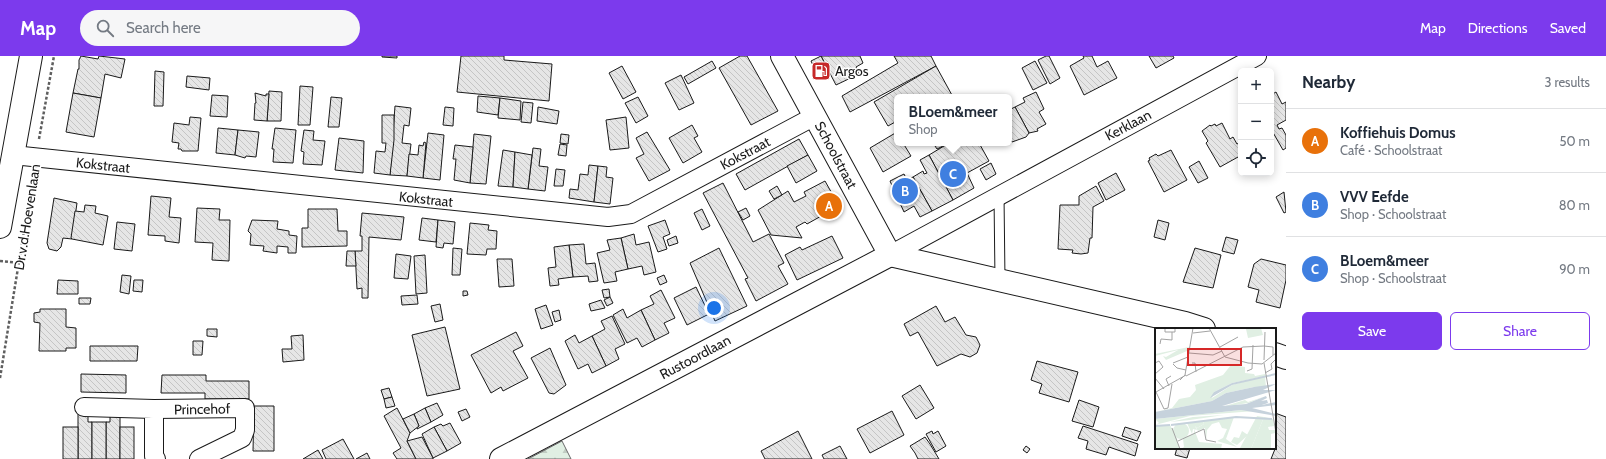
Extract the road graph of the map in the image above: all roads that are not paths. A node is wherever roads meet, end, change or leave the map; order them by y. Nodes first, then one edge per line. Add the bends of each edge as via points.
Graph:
1 (31, 56) edge
2 (782, 56) edge
3 (1257, 56) edge
4 (815, 116) junction
5 (13, 155) junction
6 (999, 195) junction
7 (0, 227) edge
8 (890, 255) junction
9 (1000, 280) junction
10 (1201, 328) edge
11 (1276, 354) edge
12 (1286, 358) edge
13 (84, 408) dead end
14 (154, 410) junction
15 (156, 459) edge
16 (200, 459) edge
17 (501, 459) edge

1 - 5 street, Dr.v.d.Hoevenlaan
2 - 4 street, Schoolstraat
3 - 6 street, Kerklaan
4 - 5 street, Kokstraat via 631,214 608,217
4 - 8 street, Schoolstraat
5 - 7 street, Dr.v.d.Hoevenlaan
6 - 8 street
6 - 9 lane
8 - 9 street
8 - 17 street, Rustoordlaan
9 - 10 street
11 - 12 street
13 - 14 street, Princehof
14 - 15 street, Princehof
14 - 16 street, Princehof via 245,408 245,430 242,438

